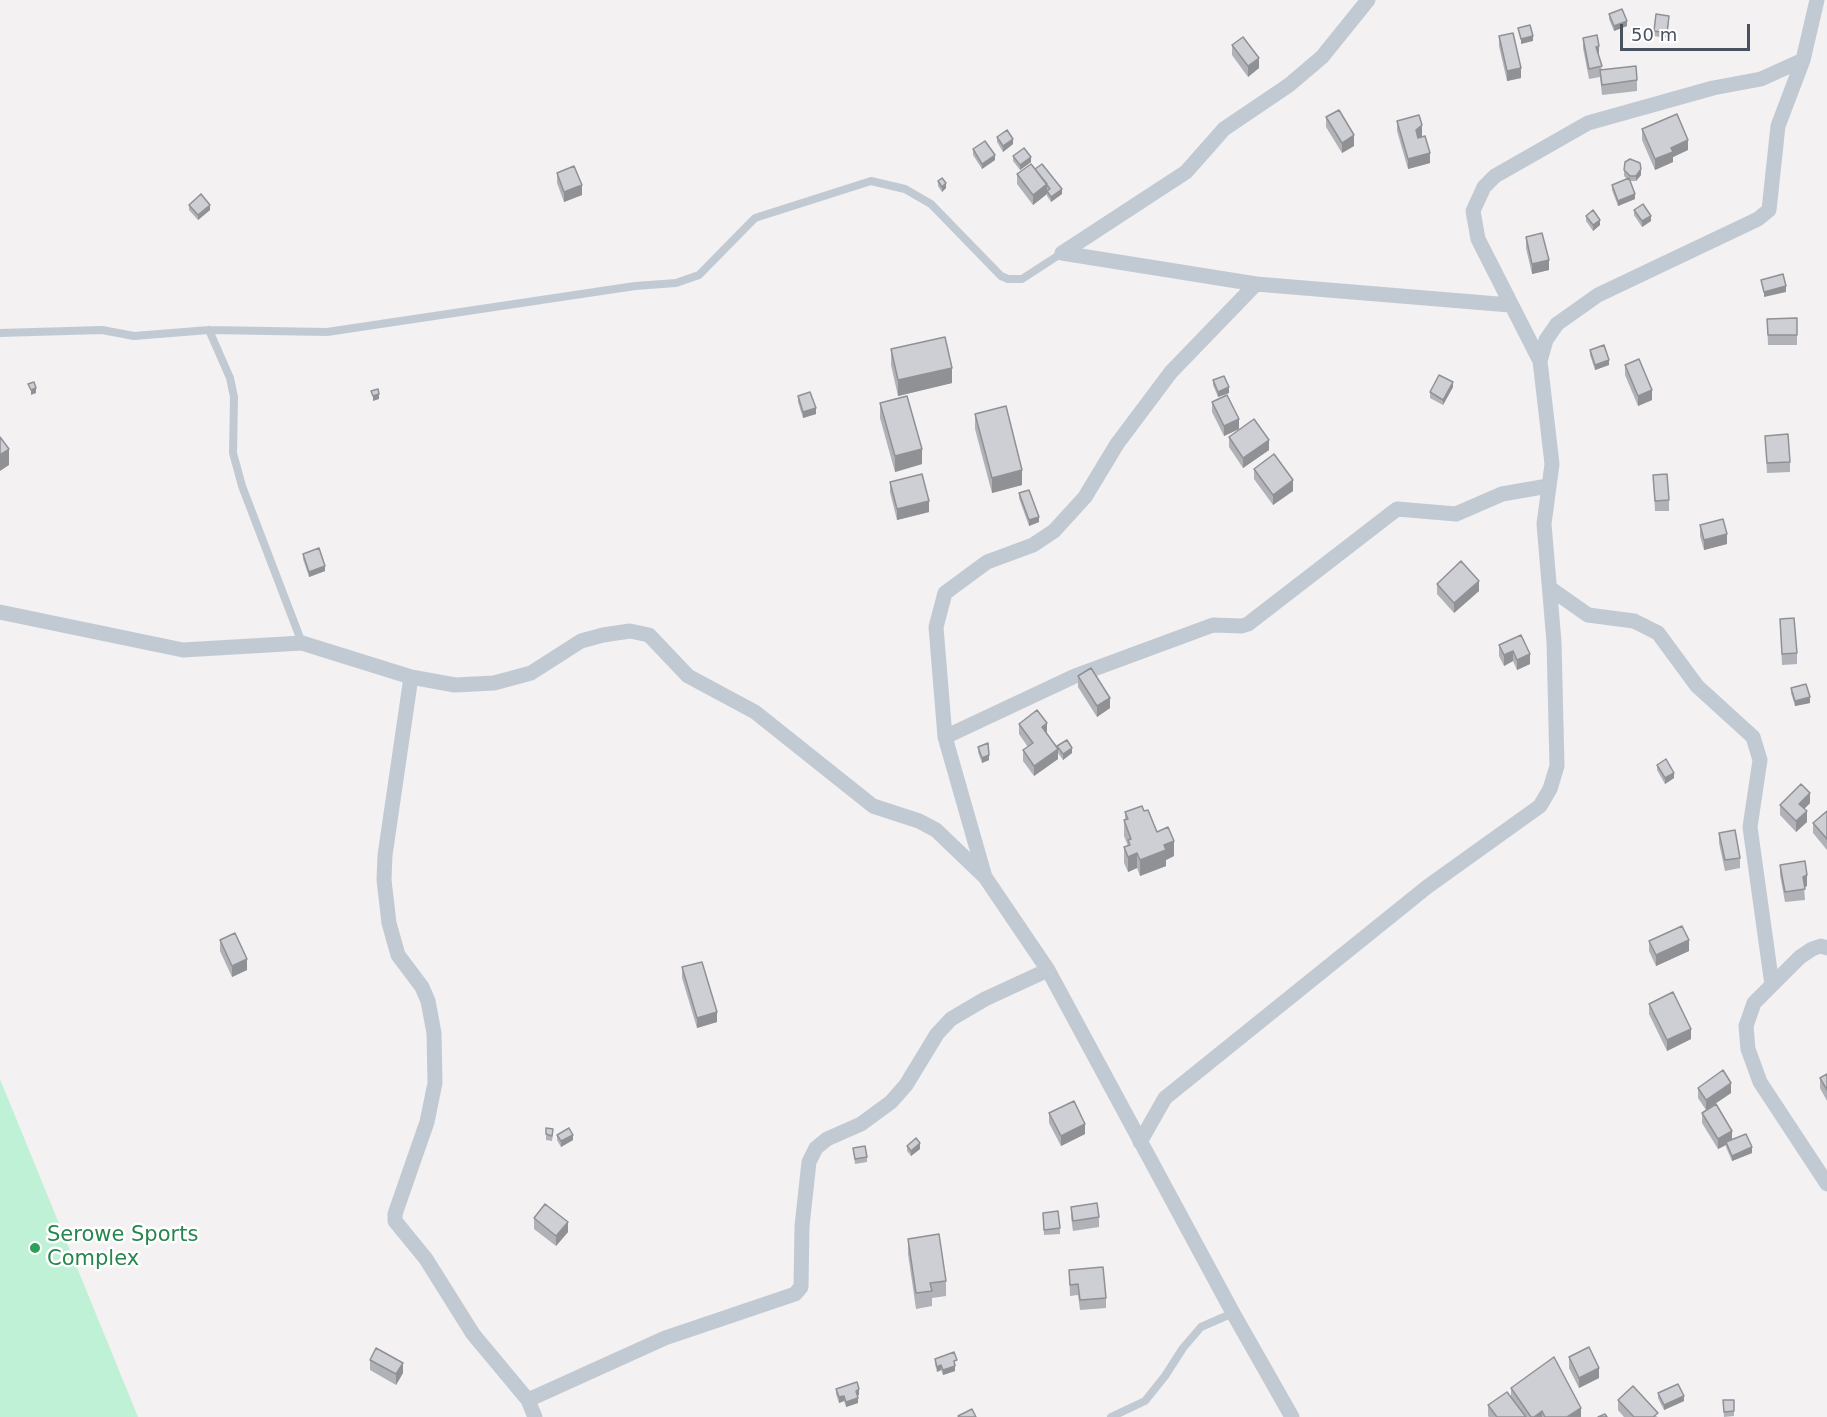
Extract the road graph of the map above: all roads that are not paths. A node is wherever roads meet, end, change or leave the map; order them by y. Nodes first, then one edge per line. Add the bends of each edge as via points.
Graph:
1 (1368, 0) edge
2 (1817, 0) edge
3 (1803, 60) junction
4 (1062, 253) junction
5 (1256, 284) junction
6 (1510, 305) junction
7 (209, 330) junction
8 (0, 333) edge
9 (1540, 361) junction
10 (1548, 486) junction
11 (1551, 589) junction
12 (0, 612) edge
13 (302, 643) junction
14 (411, 677) junction
15 (945, 737) junction
16 (985, 877) junction
17 (1827, 948) edge
18 (1048, 970) junction
19 (1772, 985) junction
20 (1140, 1142) junction
21 (1827, 1184) edge
22 (1233, 1313) junction
23 (528, 1400) junction
24 (535, 1417) edge
25 (1111, 1417) edge
26 (1292, 1417) edge

1 - 4 street via 1322,57 1289,85 1224,129 1186,172
2 - 3 street
3 - 6 street via 1761,79 1713,88 1587,123 1495,176 1476,199 1473,221
3 - 9 street via 1778,126 1769,210 1576,309 1557,324 1546,340
4 - 5 street
4 - 7 lane via 1022,279 1008,279 931,204 905,189 871,181 756,218 699,275 676,284 635,286 327,332
5 - 6 street
5 - 15 street via 1171,372 1117,444 1085,497 1054,531 1034,544 987,562 945,593 936,627
6 - 9 street
7 - 8 lane via 134,336 102,330
7 - 13 lane via 230,378 234,397 233,453 242,486
9 - 10 street via 1551,457
10 - 11 street via 1544,524
10 - 15 street via 1502,494 1455,514 1397,509 1248,624 1213,625 1075,676
11 - 19 street via 1588,615 1634,621 1658,633 1697,686 1754,737 1760,760 1750,827
11 - 20 street via 1557,766 1540,806 1427,888 1174,1090 1156,1111
12 - 13 street via 183,650
13 - 14 street
14 - 16 street via 455,685 494,683 531,673 581,641 630,631 648,635 688,676 755,712 873,806 936,830
14 - 23 street via 384,880 398,955 428,1001 434,1033 435,1083 427,1122 395,1221 426,1259 473,1334
15 - 16 street
16 - 18 street
17 - 19 street via 1812,949
18 - 20 street
18 - 23 street via 951,1019 891,1102 861,1124 816,1148 809,1162 802,1226 801,1287 795,1294 665,1338
19 - 21 street via 1754,1003 1746,1026 1748,1049 1760,1082
20 - 22 street
22 - 25 lane via 1201,1327 1145,1401
22 - 26 street
23 - 24 street

